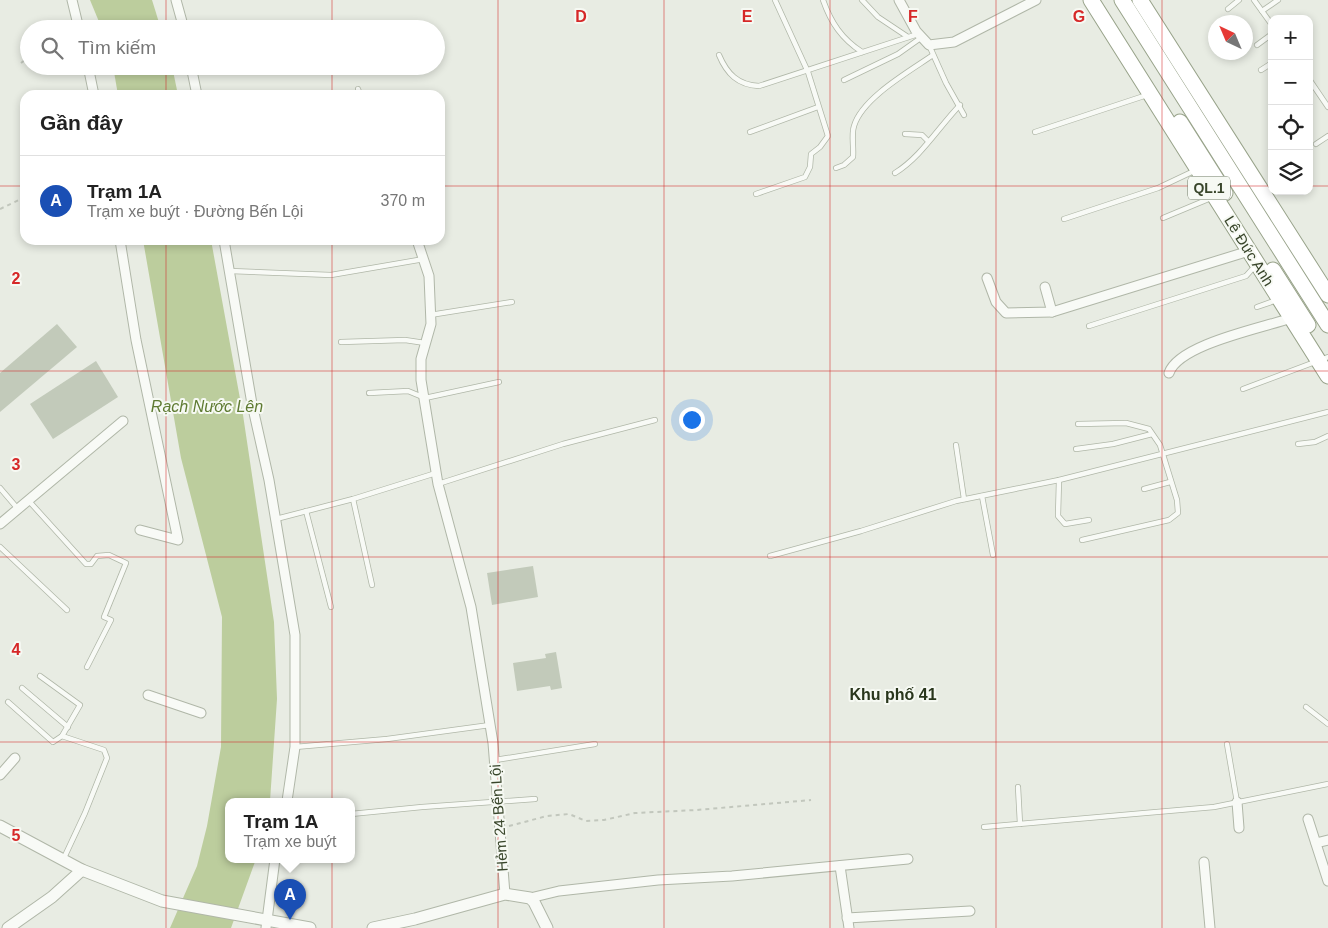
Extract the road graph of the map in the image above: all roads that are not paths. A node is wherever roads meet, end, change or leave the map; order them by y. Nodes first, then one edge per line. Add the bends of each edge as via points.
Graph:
1 (72, 0) edge
2 (176, 0) edge
3 (776, 0) edge
4 (823, 0) edge
5 (862, 0) edge
6 (898, 0) edge
7 (1036, 0) edge
8 (1091, 0) edge
9 (1103, 0) edge
10 (1122, 0) edge
11 (1140, 0) edge
12 (1238, 0) edge
13 (1254, 0) edge
14 (1278, 0) edge
15 (1228, 9) dead end
16 (1262, 11) junction
17 (1268, 19) edge
18 (78, 20) edge
19 (182, 20) edge
20 (920, 36) junction
21 (908, 37) junction
22 (1268, 37) edge
23 (930, 44) junction
24 (1257, 45) dead end
25 (862, 52) junction
26 (719, 55) dead end
27 (934, 55) junction
28 (1268, 66) edge
29 (1261, 70) dead end
30 (808, 72) junction
31 (90, 75) edge
32 (193, 75) edge
33 (844, 80) dead end
34 (1313, 85) edge
35 (93, 90) edge
36 (195, 90) edge
37 (1151, 94) junction
38 (960, 105) junction
39 (818, 107) junction
40 (1328, 107) edge
41 (964, 115) dead end
42 (750, 132) dead end
43 (1035, 132) dead end
44 (905, 134) dead end
45 (1328, 136) edge
46 (928, 140) junction
47 (1316, 144) dead end
48 (836, 168) dead end
49 (1197, 169) junction
50 (895, 173) dead end
51 (756, 194) dead end
52 (1215, 196) junction
53 (1163, 218) dead end
54 (1064, 220) dead end
55 (121, 245) edge
56 (225, 245) edge
57 (419, 245) edge
58 (1254, 257) junction
59 (424, 259) junction
60 (230, 271) junction
61 (987, 278) dead end
62 (1045, 287) dead end
63 (1328, 295) edge
64 (1279, 299) junction
65 (512, 302) dead end
66 (1257, 307) dead end
67 (1052, 312) junction
68 (430, 315) junction
69 (1291, 318) junction
70 (1328, 325) edge
71 (1089, 326) dead end
72 (341, 342) dead end
73 (425, 343) junction
74 (1322, 356) edge
75 (1169, 373) dead end
76 (1328, 376) edge
77 (500, 382) dead end
78 (1243, 389) dead end
79 (369, 393) dead end
80 (425, 398) junction
81 (1328, 412) edge
82 (655, 420) dead end
83 (123, 421) dead end
84 (1078, 424) dead end
85 (1152, 434) junction
86 (1328, 436) edge
87 (1298, 444) dead end
88 (956, 445) dead end
89 (1076, 449) dead end
90 (1163, 455) junction
91 (436, 473) junction
92 (1059, 480) junction
93 (1170, 482) junction
94 (438, 484) junction
95 (0, 488) edge
96 (1144, 489) dead end
97 (982, 496) junction
98 (353, 499) junction
99 (964, 499) junction
100 (28, 500) junction
101 (18, 509) junction
102 (306, 511) junction
103 (276, 519) junction
104 (1089, 520) dead end
105 (0, 524) edge
106 (140, 530) dead end
107 (1082, 540) dead end
108 (0, 547) edge
109 (993, 555) dead end
110 (770, 556) dead end
111 (372, 585) dead end
112 (331, 607) dead end
113 (67, 610) dead end
114 (87, 668) dead end
115 (40, 676) dead end
116 (22, 688) dead end
117 (148, 695) dead end
118 (8, 702) dead end
119 (1306, 706) dead end
120 (201, 714) dead end
121 (1328, 724) edge
122 (490, 725) junction
123 (68, 727) junction
124 (62, 736) junction
125 (595, 744) dead end
126 (1226, 744) dead end
127 (295, 747) junction
128 (15, 758) dead end
129 (495, 760) junction
130 (0, 775) edge
131 (1328, 784) edge
132 (1018, 787) dead end
133 (287, 798) edge
134 (535, 799) dead end
135 (1237, 802) junction
136 (498, 803) junction
137 (355, 814) edge
138 (1308, 819) dead end
139 (1020, 824) junction
140 (0, 826) edge
141 (984, 827) dead end
142 (1239, 828) dead end
143 (1328, 840) edge
144 (1316, 844) junction
145 (908, 859) dead end
146 (63, 860) junction
147 (1204, 862) dead end
148 (275, 863) edge
149 (840, 866) junction
150 (82, 870) junction
151 (1328, 880) edge
152 (505, 894) junction
153 (530, 898) junction
154 (970, 911) dead end
155 (847, 918) junction
156 (267, 924) edge
157 (380, 927) edge
158 (8, 928) edge
159 (310, 928) edge
160 (547, 928) edge
161 (849, 928) edge
162 (1210, 928) edge

1 - 18 street
2 - 19 street
3 - 30 lane
4 - 25 lane via 831,22 849,43
5 - 21 lane via 878,17
6 - 20 street
7 - 23 street via 954,42
8 - 37 highway, Lê Đức Anh / QL.1
9 - 74 highway, Lê Đức Anh / QL.1
10 - 70 highway, Lê Đức Anh / QL.1
11 - 63 highway, QL.1
12 - 15 lane
13 - 16 lane
14 - 16 lane
16 - 17 lane
20 - 21 lane
20 - 23 street
20 - 33 lane via 898,54
21 - 25 lane
22 - 24 lane
23 - 27 lane
25 - 30 lane
26 - 30 lane via 732,76 745,86 759,86
27 - 38 lane
27 - 48 lane via 870,102 853,128 853,157
28 - 29 lane
30 - 39 lane
31 - 35 street
32 - 36 street
34 - 40 lane
37 - 43 lane
37 - 49 highway, Lê Đức Anh / QL.1
38 - 41 lane
38 - 46 lane
39 - 42 lane
39 - 51 lane via 828,136 811,154 806,177
44 - 46 lane via 922,135
45 - 47 lane
46 - 50 lane via 920,154
49 - 52 highway, Lê Đức Anh / QL.1
49 - 54 lane via 1158,188
52 - 53 lane
52 - 58 highway, Lê Đức Anh / QL.1
55 - 106 street via 136,340 178,540
56 - 60 street
57 - 59 street, Hẻm 24 Bến Lội
58 - 64 highway, Lê Đức Anh / QL.1
58 - 67 street
58 - 71 lane via 1246,276
59 - 60 lane via 331,275
59 - 68 street, Hẻm 24 Bến Lội via 429,276
60 - 103 street via 252,404
61 - 67 street via 996,302 1006,313
62 - 67 street
64 - 66 lane
64 - 69 highway, Lê Đức Anh / QL.1
65 - 68 lane
68 - 73 street, Hẻm 24 Bến Lội via 431,324
69 - 74 highway, Lê Đức Anh / QL.1
69 - 75 street via 1193,351 1172,365
72 - 73 lane via 405,340
73 - 80 street, Hẻm 24 Bến Lội via 421,359
74 - 76 highway, Lê Đức Anh / QL.1
74 - 78 lane
77 - 80 lane
79 - 80 lane via 408,391
80 - 91 street, Hẻm 24 Bến Lội
81 - 90 lane
82 - 94 lane via 563,444
83 - 100 street
84 - 85 lane via 1126,423 1149,429
85 - 89 lane
85 - 90 lane
86 - 87 lane
88 - 99 lane
90 - 92 lane
90 - 93 lane
91 - 94 street, Hẻm 24 Bến Lội
91 - 98 lane
92 - 97 lane
92 - 104 lane via 1058,516 1065,524
93 - 96 lane
93 - 107 lane via 1177,500 1178,513 1173,518
94 - 122 street, Hẻm 24 Bến Lội via 471,607
95 - 101 lane
97 - 99 lane
97 - 109 lane
98 - 102 lane
98 - 111 lane
99 - 110 lane via 861,532
100 - 101 street
100 - 114 lane via 86,564 91,564 97,556 109,555 126,563 104,617 111,620
101 - 105 street
102 - 103 lane
102 - 112 lane
103 - 127 street via 295,635
108 - 113 lane
115 - 123 lane via 80,705
116 - 123 lane
117 - 120 street
118 - 124 lane via 53,742
119 - 121 lane
122 - 127 lane
122 - 129 street, Hẻm 24 Bến Lội
123 - 124 lane
124 - 146 lane via 104,750 107,758
125 - 129 lane
126 - 135 lane
127 - 133 street
128 - 130 street
129 - 136 street, Hẻm 24 Bến Lội
131 - 135 lane
132 - 139 lane
134 - 136 lane
135 - 139 lane via 1214,807
135 - 142 street
136 - 137 lane
136 - 152 street, Hẻm 24 Bến Lội
138 - 144 street
139 - 141 lane
140 - 146 street
143 - 144 street
144 - 151 street
145 - 149 street
146 - 150 street
147 - 162 street
148 - 156 street
149 - 153 street via 658,880 559,891
149 - 155 street
150 - 156 street via 162,901 245,914
150 - 158 street via 52,897
152 - 153 street
152 - 157 street
153 - 160 street
154 - 155 street
155 - 161 street
156 - 159 street

